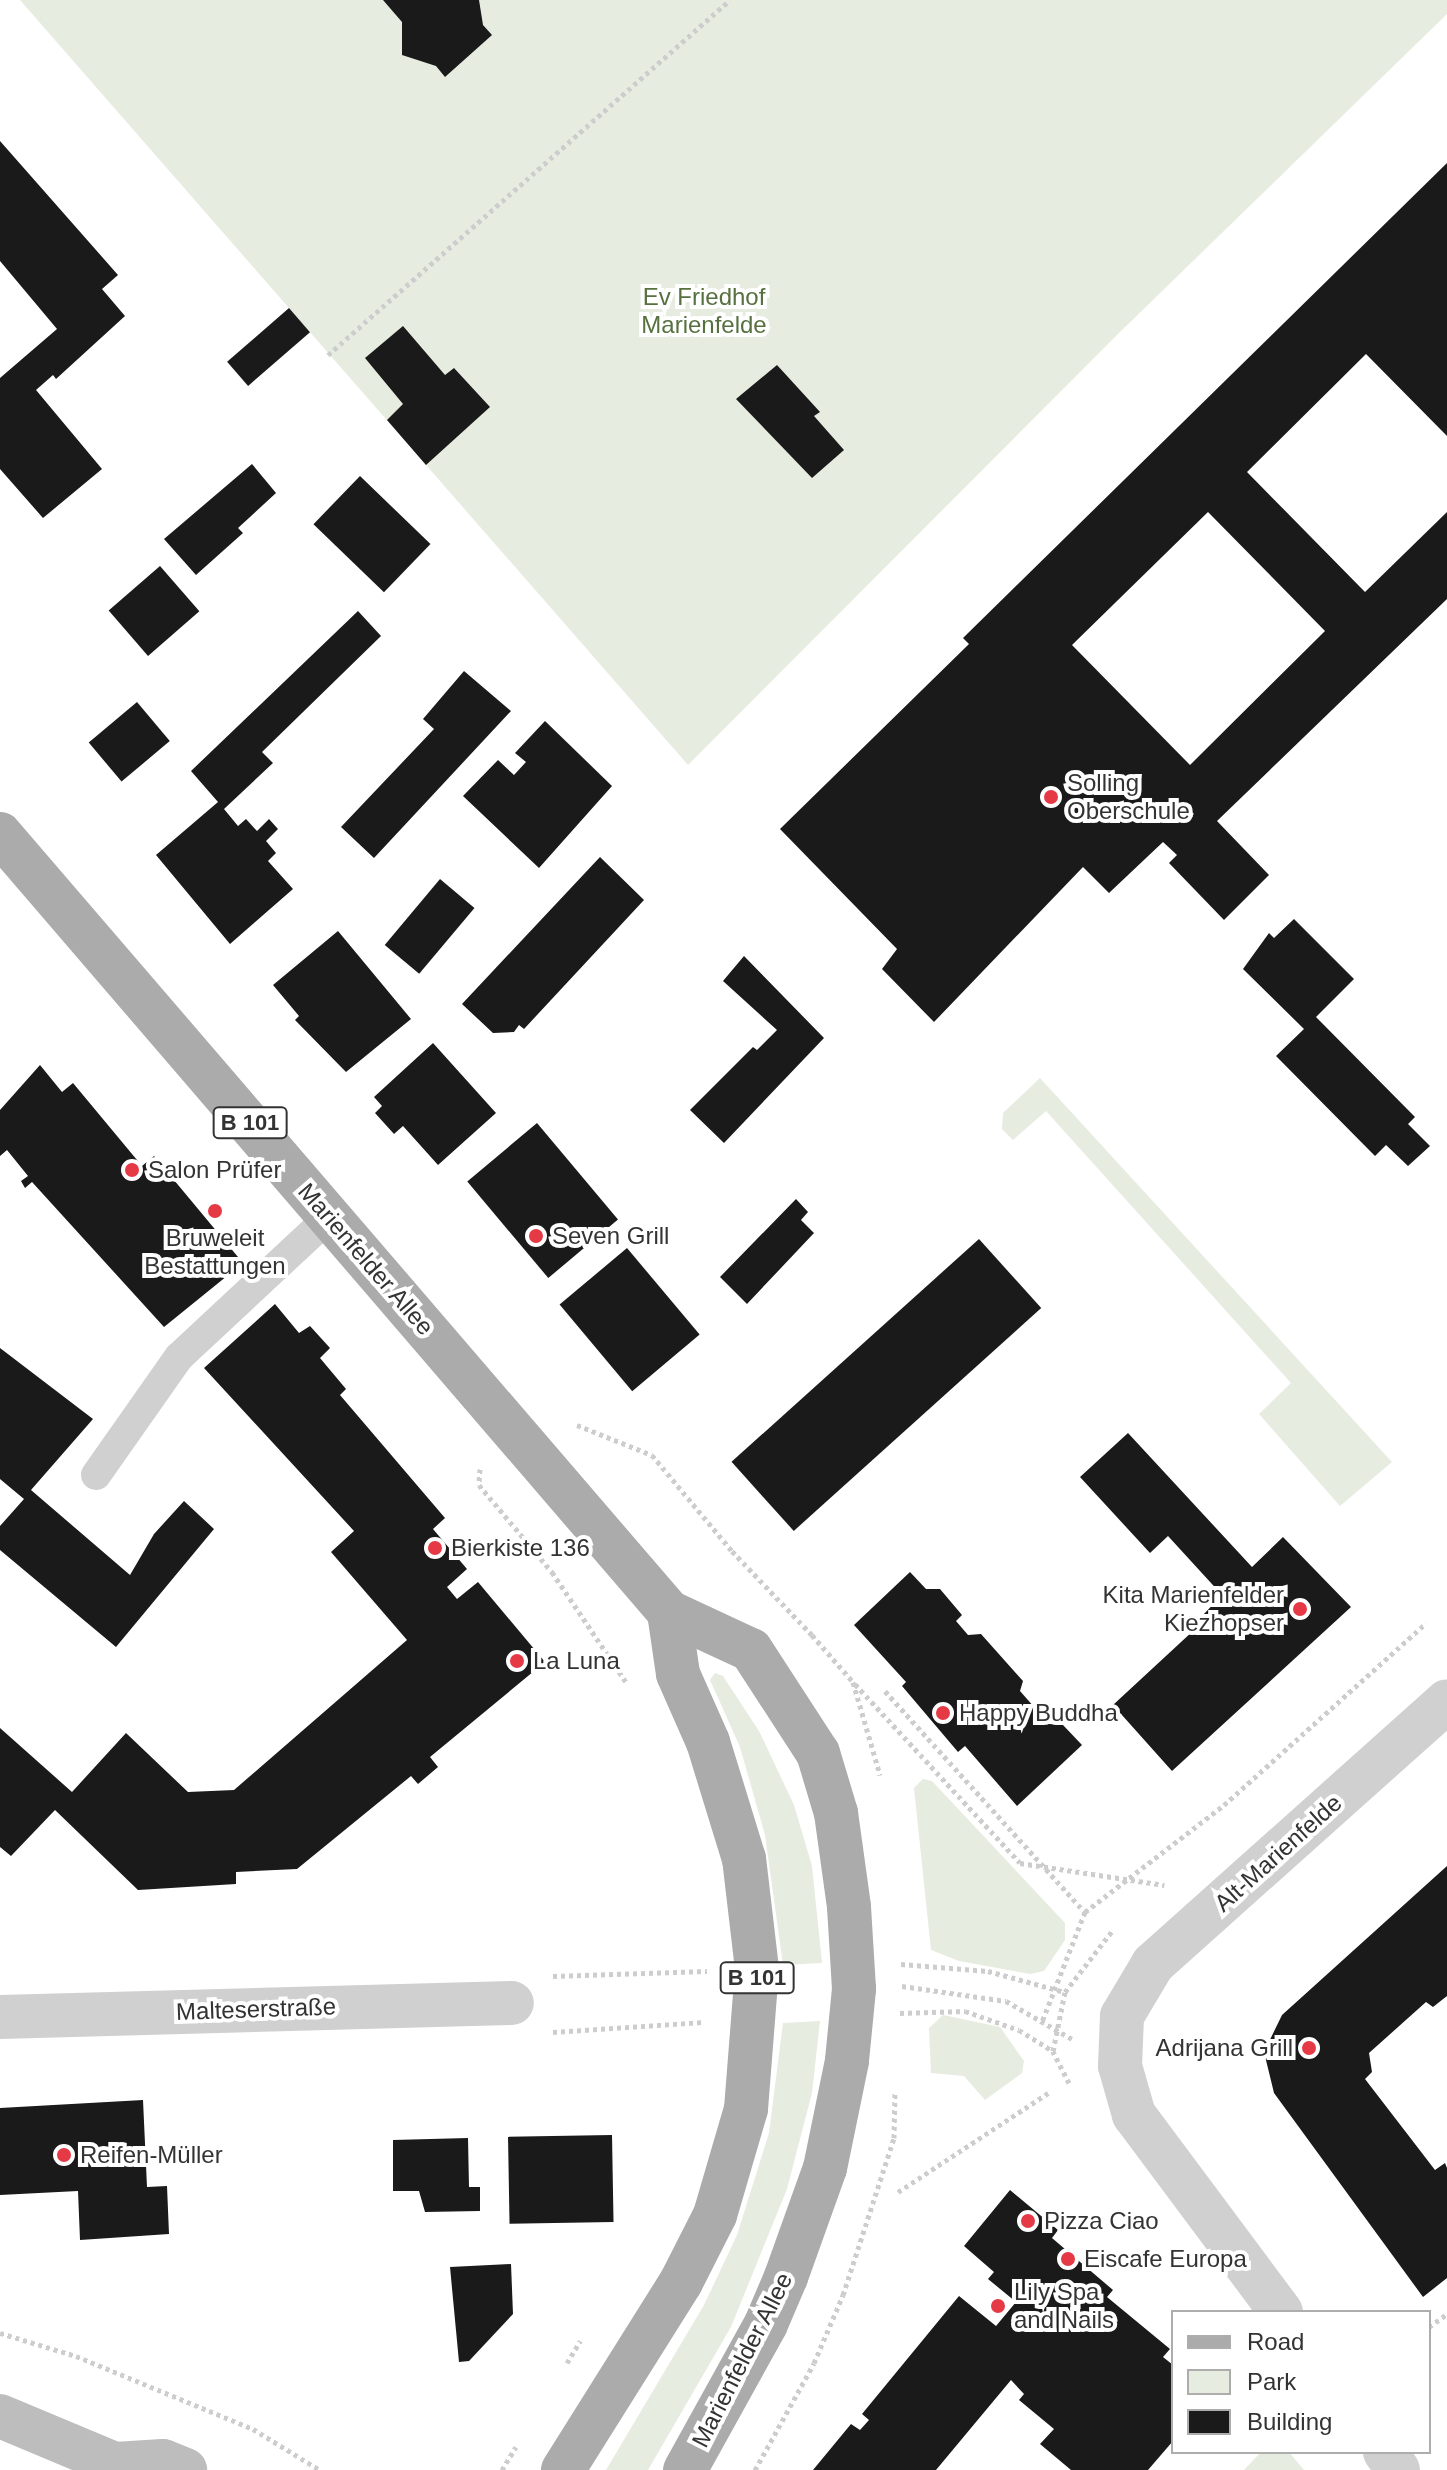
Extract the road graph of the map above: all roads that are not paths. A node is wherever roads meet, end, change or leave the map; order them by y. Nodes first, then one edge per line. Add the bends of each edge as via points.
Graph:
1 (0, 834) edge
2 (329, 1217) junction
3 (96, 1475) dead end
4 (669, 1612) junction
5 (1447, 1701) edge
6 (512, 2003) road end
7 (0, 2017) edge
8 (1279, 2310) edge
9 (0, 2416) edge
10 (116, 2467) edge
11 (185, 2470) edge
12 (563, 2470) edge
13 (685, 2470) edge

1 - 2 main road, Marienfelder Allee / B 101
2 - 3 lane via 179,1357
2 - 4 main road, Marienfelder Allee / B 101
4 - 12 main road, B 101 via 678,1674 704,1730 744,1859 757,1954 753,2057 746,2109 715,2215 681,2282
4 - 13 main road, Marienfelder Allee / B 101 via 751,1650 818,1753 836,1813 854,1989 843,2086 811,2215 766,2324
5 - 8 street, Alt-Marienfelde via 1153,1964 1122,2016 1120,2066 1134,2115
6 - 7 street, Malteserstraße
9 - 10 main road
10 - 11 main road via 163,2461

